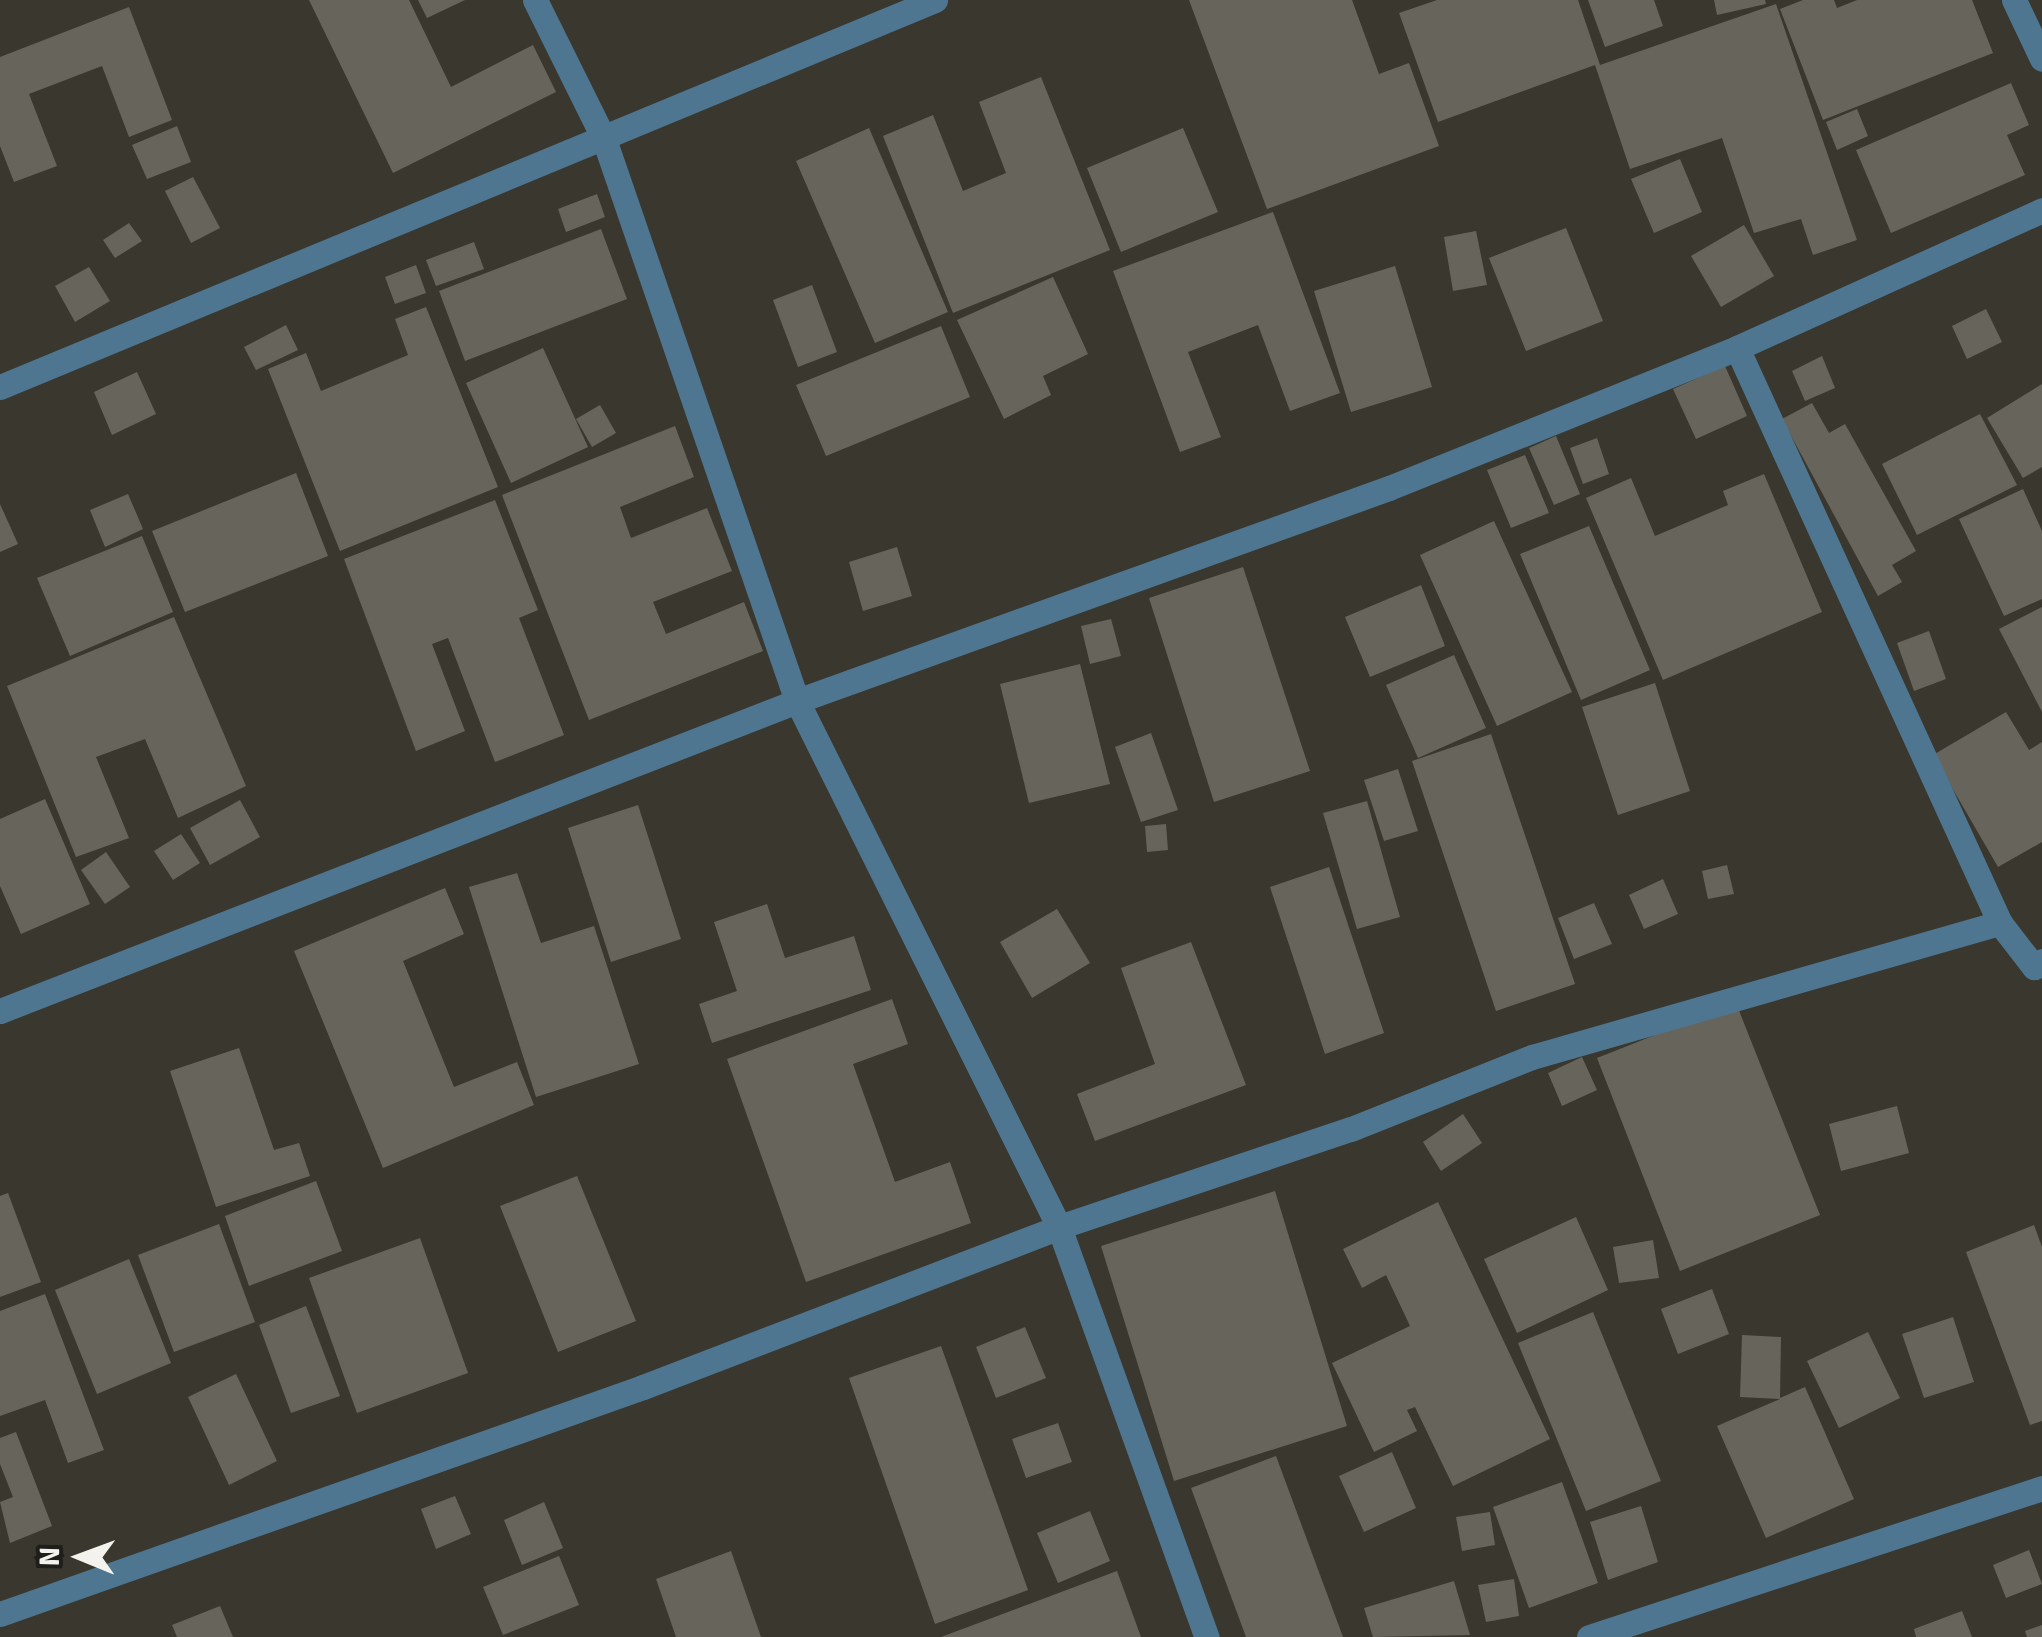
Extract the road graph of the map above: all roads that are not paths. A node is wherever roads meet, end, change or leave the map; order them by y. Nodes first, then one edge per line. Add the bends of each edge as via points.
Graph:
1 (535, 0) edge
2 (935, 0) edge
3 (2014, 0) edge
4 (2042, 59) edge
5 (604, 139) junction
6 (2042, 210) edge
7 (1738, 348) junction
8 (0, 386) edge
9 (797, 701) junction
10 (2000, 923) junction
11 (2042, 961) edge
12 (0, 1012) edge
13 (1059, 1227) junction
14 (2042, 1488) edge
15 (0, 1614) edge
16 (1207, 1637) edge
17 (1589, 1637) edge

1 - 5 street
2 - 5 street
3 - 4 street
5 - 8 street
5 - 9 street
6 - 7 street
7 - 9 street via 1388,488
7 - 10 street
9 - 12 street
9 - 13 street
10 - 11 street via 2034,967
10 - 13 street via 1532,1057 1351,1129
13 - 15 street via 644,1386
13 - 16 street
14 - 17 street

